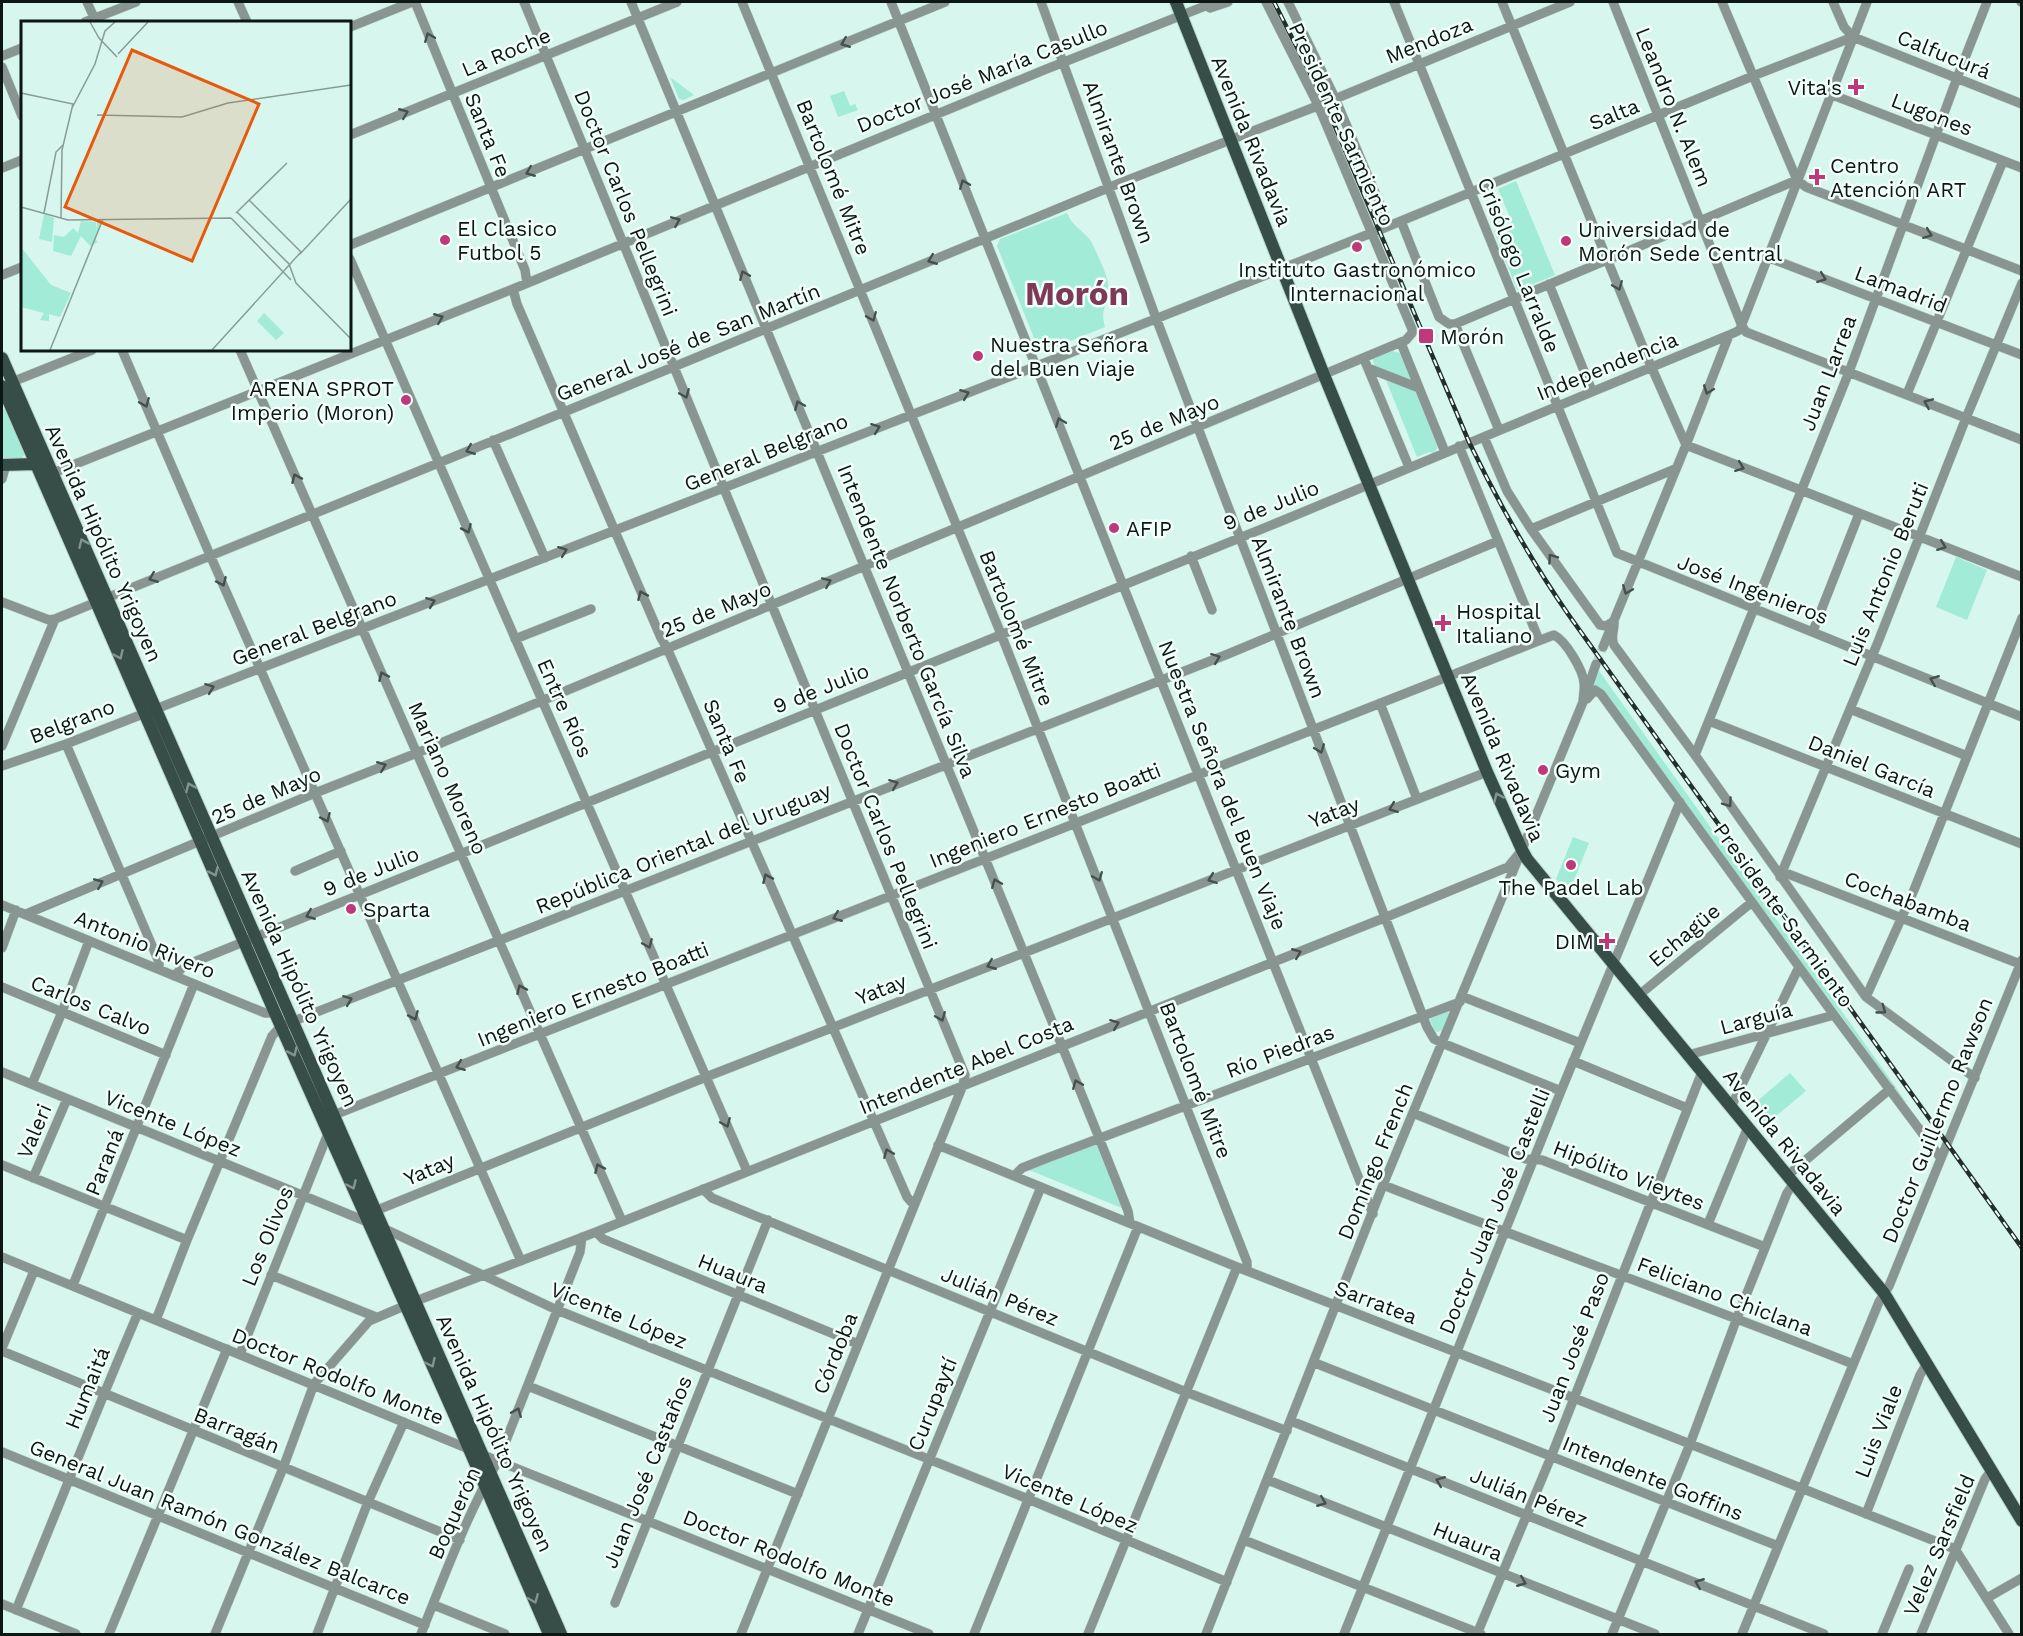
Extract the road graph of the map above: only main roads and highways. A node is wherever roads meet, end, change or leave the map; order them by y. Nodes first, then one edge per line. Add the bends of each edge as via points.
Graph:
1 (1176, 2) edge
2 (2, 358) edge
3 (5, 391) edge
4 (35, 464) junction
5 (4, 465) edge
6 (53, 473) junction
7 (101, 599) junction
8 (250, 939) junction
9 (367, 1217) junction
10 (410, 1303) junction
11 (488, 1479) junction
12 (2022, 1521) edge
13 (549, 1635) edge
14 (561, 1635) edge

12 -> 1 main road, Avenida Rivadavia via 1884,1293 1527,859 1487,772 1324,375 1230,140 1186,13
2 - 3 main road, Avenida Hipólito Yrigoyen
3 - 4 main road, Avenida Hipólito Yrigoyen
3 - 6 main road, Avenida Hipólito Yrigoyen
4 - 5 main road
4 - 6 main road
4 - 7 main road, Avenida Hipólito Yrigoyen
7 -> 6 main road, Avenida Hipólito Yrigoyen
7 - 8 main road, Avenida Hipólito Yrigoyen
8 -> 9 main road, Avenida Hipólito Yrigoyen via 275,1013
8 - 9 main road, Avenida Hipólito Yrigoyen via 293,1021 335,1116
9 - 10 main road, Avenida Hipólito Yrigoyen
9 - 10 main road, Avenida Hipólito Yrigoyen via 384,1229
10 -> 11 main road, Avenida Hipólito Yrigoyen via 469,1449
10 - 11 main road, Avenida Hipólito Yrigoyen via 483,1454
11 -> 13 main road, Avenida Hipólito Yrigoyen
11 - 14 main road, Avenida Hipólito Yrigoyen

